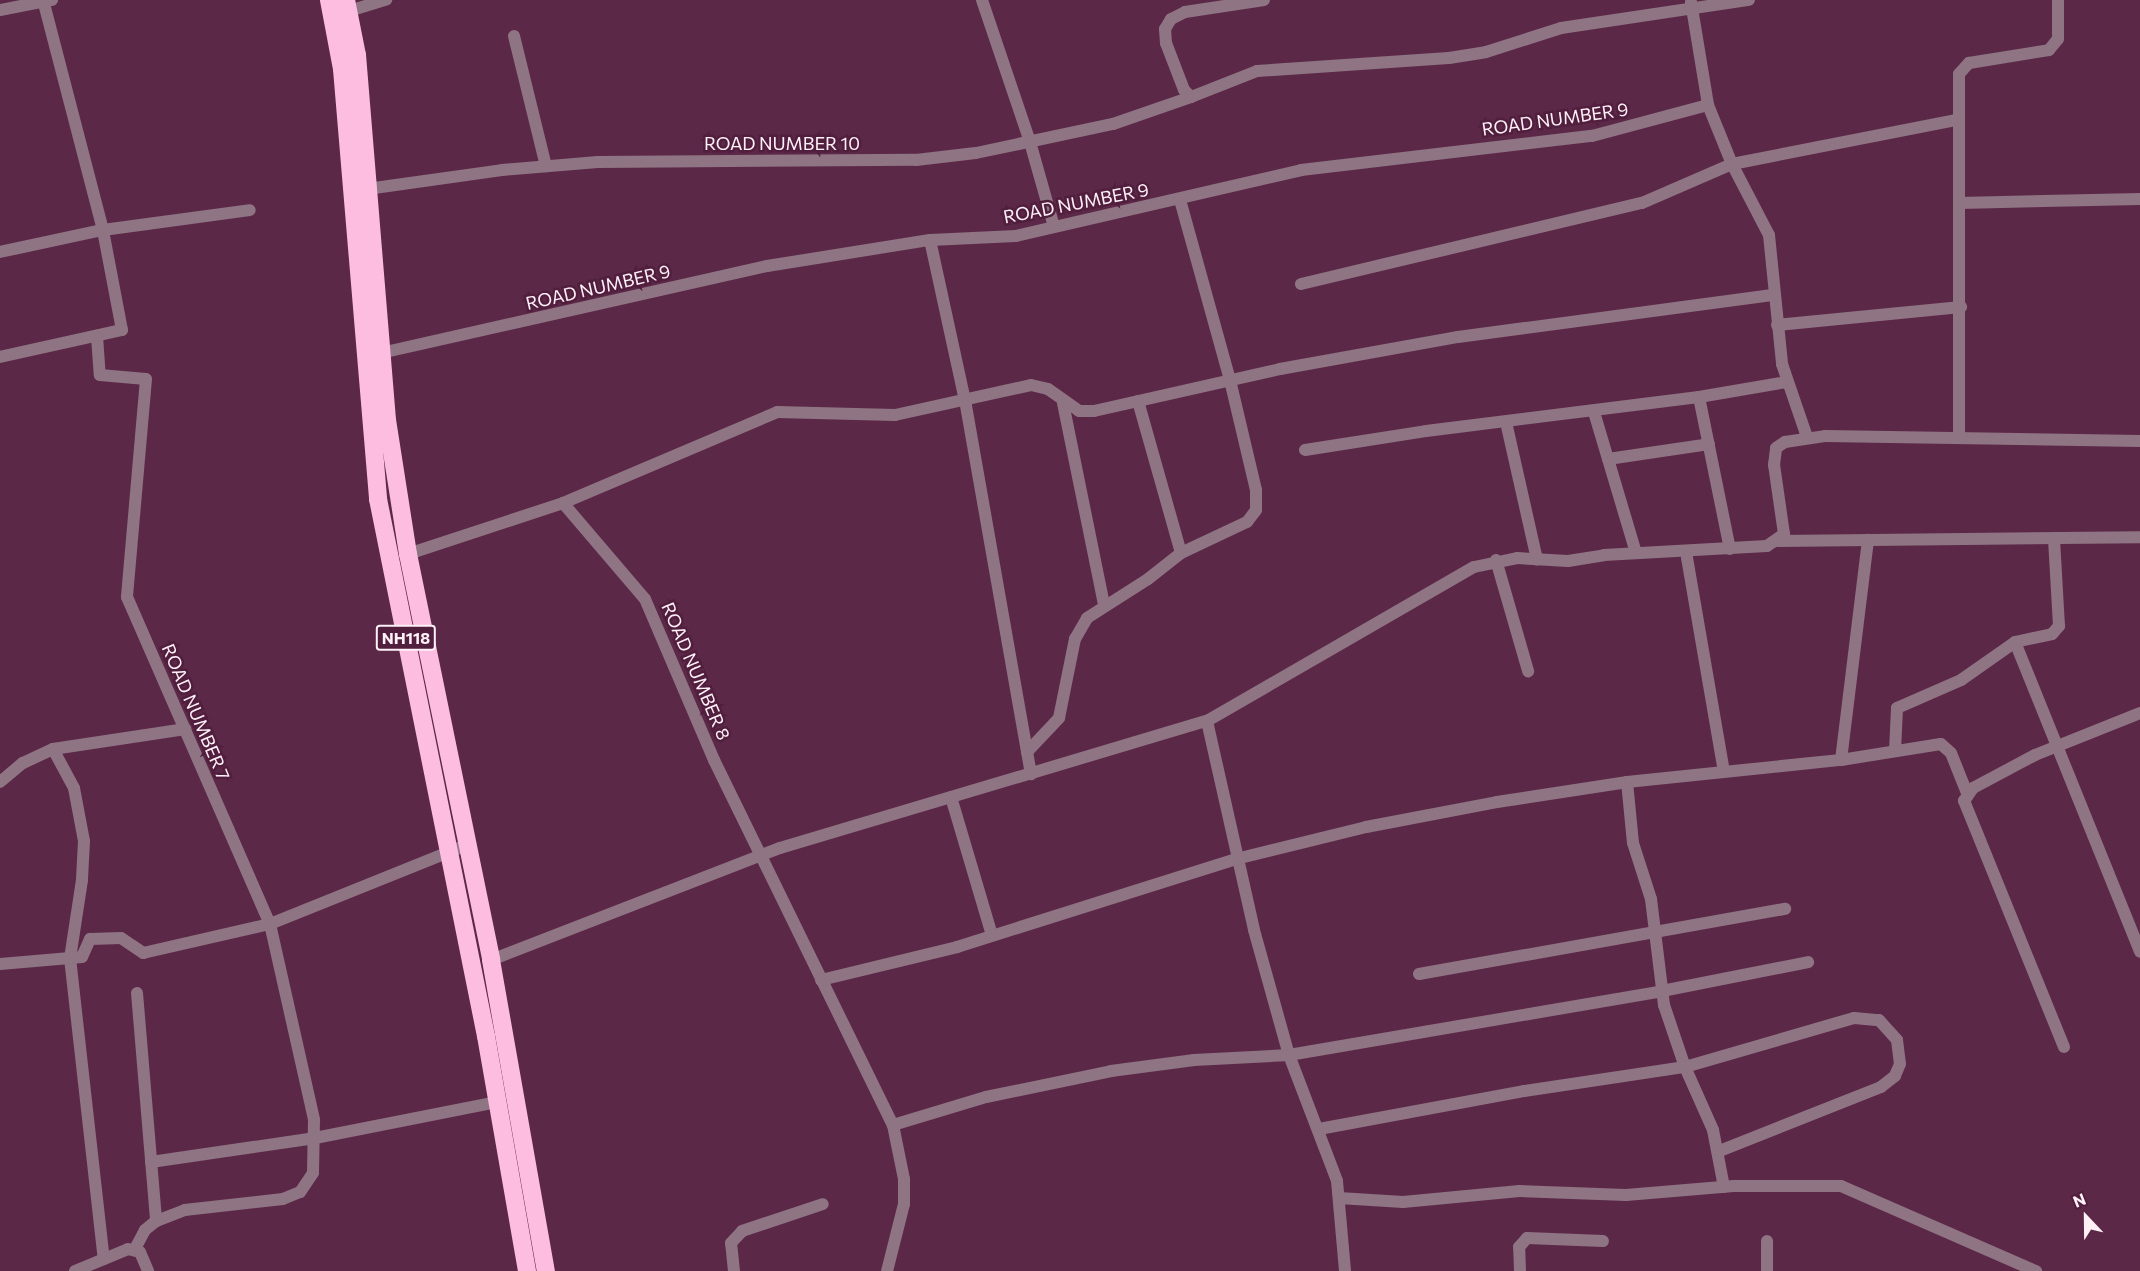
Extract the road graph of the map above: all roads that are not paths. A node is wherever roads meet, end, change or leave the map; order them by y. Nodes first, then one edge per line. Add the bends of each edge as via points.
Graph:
1 (329, 0) edge
2 (386, 0) edge
3 (982, 0) edge
4 (1264, 0) edge
5 (1749, 0) edge
6 (2059, 0) edge
7 (47, 1) edge
8 (1691, 4) edge
9 (348, 5) edge
10 (0, 10) edge
11 (514, 36) dead end
12 (1191, 97) junction
13 (1708, 105) junction
14 (1957, 120) junction
15 (1030, 142) junction
16 (1732, 164) junction
17 (546, 166) junction
18 (367, 189) junction
19 (2140, 199) edge
20 (1180, 200) junction
21 (1959, 203) junction
22 (250, 210) dead end
23 (1054, 227) junction
24 (103, 230) junction
25 (930, 240) junction
26 (0, 252) edge
27 (1301, 284) dead end
28 (1774, 294) junction
29 (1961, 307) junction
30 (1777, 326) junction
31 (97, 336) junction
32 (381, 353) junction
33 (0, 357) edge
34 (1230, 380) junction
35 (1787, 382) junction
36 (1699, 397) junction
37 (965, 400) junction
38 (1138, 401) junction
39 (1063, 403) junction
40 (1594, 412) junction
41 (1506, 422) junction
42 (1807, 437) junction
43 (1959, 438) junction
44 (2140, 441) edge
45 (1709, 444) junction
46 (1305, 450) dead end
47 (1608, 459) junction
48 (563, 503) junction
49 (2140, 537) edge
50 (2054, 538) junction
51 (1868, 540) junction
52 (1778, 542) junction
53 (1730, 549) junction
54 (1686, 552) junction
55 (1181, 553) junction
56 (1636, 553) junction
57 (408, 554) junction
58 (1496, 560) junction
59 (1537, 560) junction
60 (1104, 604) junction
61 (2015, 642) junction
62 (1528, 670) dead end
63 (2140, 713) edge
64 (1207, 721) junction
65 (184, 729) junction
66 (53, 748) junction
67 (2055, 748) junction
68 (1894, 751) junction
69 (1027, 752) junction
70 (1841, 760) junction
71 (1724, 772) junction
72 (1031, 774) junction
73 (0, 782) edge
74 (1627, 782) junction
75 (1967, 793) junction
76 (951, 797) junction
77 (467, 845) junction
78 (449, 852) junction
79 (762, 855) junction
80 (1240, 858) junction
81 (1785, 909) dead end
82 (270, 924) junction
83 (1656, 934) junction
84 (992, 935) junction
85 (2140, 952) edge
86 (70, 958) junction
87 (491, 960) junction
88 (1808, 962) dead end
89 (0, 964) edge
90 (1419, 974) dead end
91 (821, 980) junction
92 (1662, 991) junction
93 (137, 993) dead end
94 (2064, 1047) dead end
95 (1289, 1055) junction
96 (1685, 1067) junction
97 (496, 1102) junction
98 (893, 1125) junction
99 (1319, 1129) junction
100 (315, 1138) junction
101 (1719, 1150) junction
102 (151, 1162) junction
103 (1724, 1187) junction
104 (1339, 1198) junction
105 (823, 1204) dead end
106 (156, 1221) junction
107 (1603, 1241) dead end
108 (1767, 1241) dead end
109 (135, 1249) junction
110 (104, 1259) junction
111 (75, 1271) edge
112 (148, 1271) edge
113 (527, 1271) edge
114 (546, 1271) edge
115 (734, 1271) edge
116 (887, 1271) edge
117 (1345, 1271) edge
118 (1520, 1271) edge
119 (1767, 1271) edge
120 (2036, 1271) edge

1 - 78 highway, NH118 via 347,123 378,499
2 - 9 street
3 - 15 street
4 - 12 street via 1185,12 1171,19 1165,29 1166,43 1184,90
5 - 8 street, ROAD NUMBER 10
6 - 14 street via 2058,39 2049,50 1969,63 1959,74
7 - 10 street
7 - 24 street
8 - 12 street, ROAD NUMBER 10 via 1562,28 1449,58 1257,71
8 - 13 street
9 - 18 highway, NH118 via 357,55
11 - 17 street
12 - 15 street, ROAD NUMBER 10 via 1113,124
13 - 16 street
13 - 20 street, ROAD NUMBER 9 via 1620,131 1340,164
14 - 16 street
14 - 21 street
15 - 17 street, ROAD NUMBER 10 via 916,160 598,162
15 - 23 street
16 - 27 street via 1642,203
16 - 28 street via 1769,235
17 - 18 street, ROAD NUMBER 10
18 - 32 highway, NH118
19 - 21 street
20 - 23 street, ROAD NUMBER 9
20 - 34 street
21 - 29 street
22 - 24 street
23 - 25 street, ROAD NUMBER 9 via 1016,236
24 - 26 street
24 - 31 street via 122,330
25 - 32 street, ROAD NUMBER 9 via 767,266
25 - 37 street
28 - 30 street
28 - 34 street via 1458,337
29 - 30 street
29 - 43 street
30 - 35 street
31 - 33 street
31 - 65 street, ROAD NUMBER 7 via 100,375 146,379 127,597
32 - 57 highway, NH118
34 - 38 street
34 - 55 street via 1256,490 1256,510 1241,525
35 - 36 street
35 - 42 street
36 - 40 street
36 - 45 street
37 - 39 street via 1030,385 1048,389
37 - 48 street via 895,415 777,412
37 - 69 street
38 - 39 street via 1094,411 1079,411
38 - 55 street
39 - 60 street
40 - 41 street
40 - 47 street
41 - 46 street
41 - 59 street
42 - 43 street
42 - 52 street via 1776,448 1774,465 1785,522 1785,534
43 - 44 street
45 - 47 street
45 - 53 street
47 - 56 street
48 - 57 street
48 - 79 street, ROAD NUMBER 8 via 645,599 714,760
49 - 50 street
50 - 51 street
50 - 61 street via 2058,626 2052,634
51 - 52 street
51 - 70 street
52 - 53 street
53 - 54 street
54 - 56 street
54 - 71 street
55 - 60 street via 1123,596
56 - 59 street via 1568,561
57 - 77 highway, NH118
58 - 59 street
58 - 62 street
58 - 64 street via 1454,578
60 - 69 street via 1087,618 1075,639 1059,718
61 - 67 street
61 - 68 street via 1961,680 1897,708
63 - 67 street
64 - 72 street
64 - 80 street
65 - 66 street
65 - 82 street, ROAD NUMBER 7
66 - 73 street via 22,763
66 - 86 street via 74,788 84,841
67 - 75 street
67 - 85 street
68 - 70 street
68 - 75 street via 1930,744 1948,747
69 - 72 street
70 - 71 street
71 - 74 street
72 - 76 street
74 - 80 street via 1366,827
74 - 83 street via 1631,836 1647,880
75 - 94 street via 1966,812
76 - 79 street
76 - 84 street
77 - 78 street
77 - 87 highway, NH118
78 - 82 street
78 - 97 highway, NH118
79 - 87 street
79 - 91 street, ROAD NUMBER 8
80 - 84 street
80 - 95 street via 1254,930
81 - 83 street
82 - 86 street via 143,953 121,938 90,939 82,957
82 - 100 street, ROAD NUMBER 7
83 - 90 street
83 - 92 street
84 - 91 street
86 - 89 street
86 - 110 street
87 - 114 highway, NH118
88 - 92 street
91 - 98 street, ROAD NUMBER 8
92 - 95 street
92 - 96 street
93 - 102 street
95 - 98 street via 1194,1060 1112,1071 986,1097
95 - 99 street
96 - 99 street via 1524,1091
96 - 101 street
96 - 101 street via 1854,1018 1879,1020 1897,1040 1900,1064 1895,1076 1881,1088
97 - 100 street
97 - 113 highway, NH118
98 - 116 street, ROAD NUMBER 8 via 904,1179 904,1204
99 - 104 street
100 - 102 street
100 - 106 street, ROAD NUMBER 7 via 314,1173 300,1192 283,1199 184,1210
101 - 103 street
102 - 106 street
103 - 104 street via 1626,1195 1492,1192 1404,1202
103 - 120 street via 1842,1186
104 - 117 street
105 - 115 street via 742,1231 731,1243
106 - 109 street via 145,1230
107 - 118 street via 1527,1238 1519,1246
108 - 119 street
109 - 110 street
109 - 112 street via 143,1255
110 - 111 street

